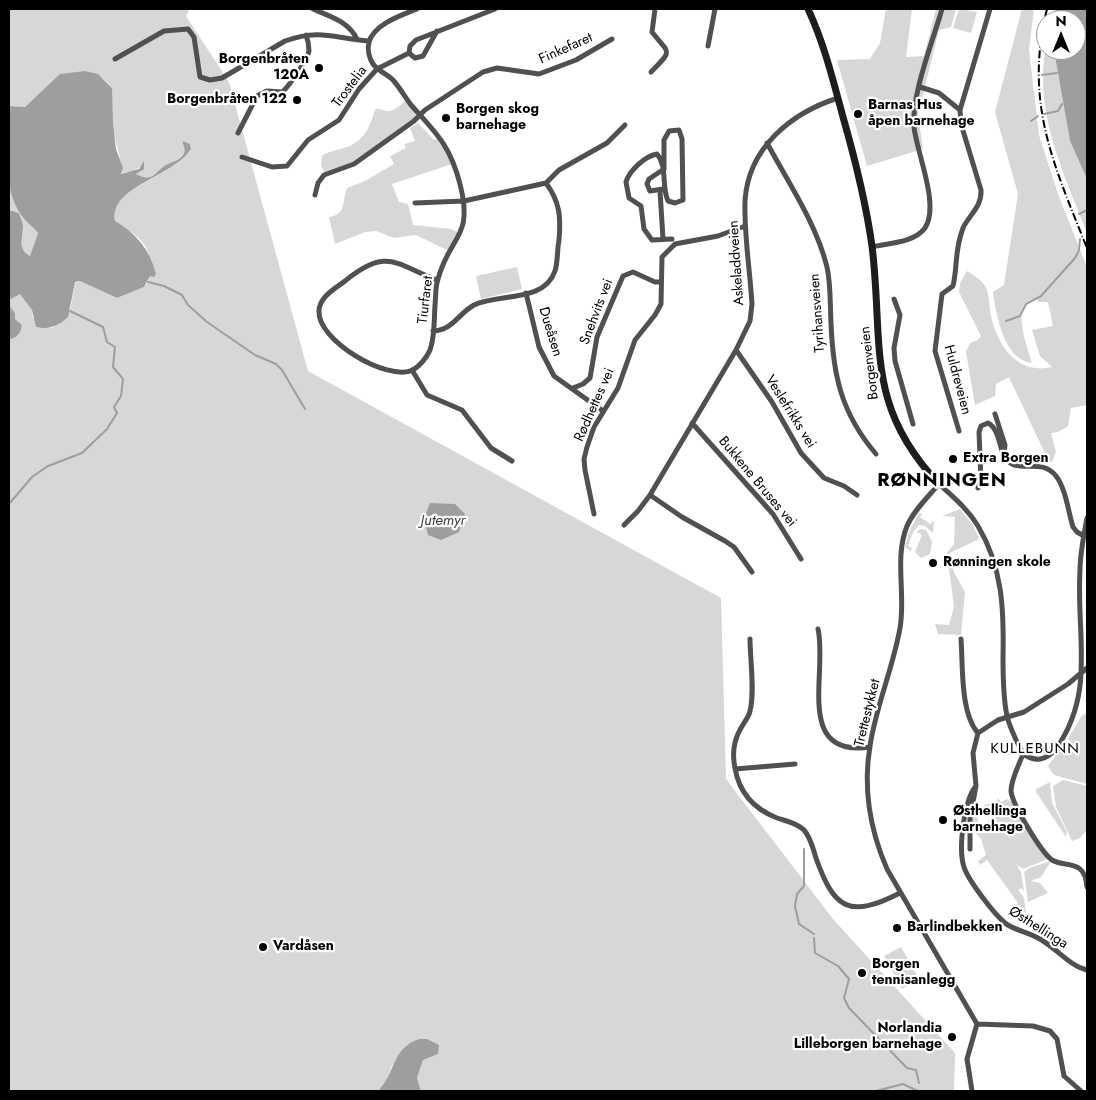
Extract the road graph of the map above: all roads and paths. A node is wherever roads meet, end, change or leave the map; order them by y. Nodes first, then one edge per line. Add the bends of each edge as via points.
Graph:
1 (313, 9) edge
2 (417, 9) edge
3 (495, 9) edge
4 (655, 9) edge
5 (715, 9) edge
6 (808, 9) edge
7 (942, 9) edge
8 (990, 9) edge
9 (437, 31) junction
10 (306, 35) junction
11 (357, 39) junction
12 (612, 39) dead end
13 (369, 41) junction
14 (708, 46) dead end
15 (409, 54) junction
16 (115, 59) dead end
17 (377, 69) junction
18 (651, 72) dead end
19 (920, 87) junction
20 (838, 98) junction
21 (960, 110) junction
22 (422, 114) junction
23 (625, 125) dead end
24 (962, 130) junction
25 (238, 133) dead end
26 (959, 138) dead end
27 (767, 143) junction
28 (242, 157) dead end
29 (664, 169) junction
30 (546, 183) junction
31 (662, 190) junction
32 (315, 196) dead end
33 (464, 201) junction
34 (415, 203) dead end
35 (745, 226) junction
36 (663, 239) junction
37 (672, 239) dead end
38 (872, 247) junction
39 (437, 280) junction
40 (661, 282) junction
41 (526, 293) junction
42 (894, 299) dead end
43 (433, 330) junction
44 (736, 350) junction
45 (412, 370) junction
46 (573, 388) junction
47 (603, 411) junction
48 (995, 414) dead end
49 (692, 423) junction
50 (912, 424) dead end
51 (959, 431) dead end
52 (1004, 453) junction
53 (876, 454) dead end
54 (512, 462) dead end
55 (939, 484) junction
56 (978, 488) dead end
57 (650, 495) junction
58 (857, 495) dead end
59 (594, 514) dead end
60 (1087, 518) edge
61 (624, 525) dead end
62 (1084, 536) junction
63 (801, 559) dead end
64 (752, 572) dead end
65 (818, 629) dead end
66 (750, 639) dead end
67 (962, 639) dead end
68 (1087, 668) edge
69 (1007, 716) junction
70 (978, 733) junction
71 (870, 747) junction
72 (1023, 754) junction
73 (795, 764) dead end
74 (735, 769) junction
75 (976, 786) junction
76 (970, 849) dead end
77 (1087, 879) edge
78 (1087, 887) edge
79 (900, 893) junction
80 (1087, 970) edge
81 (977, 1024) junction
82 (972, 1091) edge
83 (1080, 1091) edge

1 - 11 street via 344,22 352,28
2 - 13 street via 381,26
3 - 9 street
4 - 18 street via 652,32 667,51 666,58
5 - 14 street
6 - 20 street, Borgenveien
7 - 19 street
8 - 21 street, Huldreveien
9 - 15 street via 416,40 410,46
9 - 15 street via 422,56 415,58
10 - 11 street via 333,34
10 - 16 street via 285,41 214,80 200,77 194,37 188,29 164,31
10 - 25 street via 307,58 290,84 282,92 266,91 257,96
11 - 13 street
12 - 22 street, Finkefaret via 576,60 539,74 497,68 483,72
13 - 17 street via 369,55
15 - 17 street
17 - 22 street, Tiurfaret via 391,78
17 - 28 street, Trostelia via 359,88 339,120 308,140 287,166 272,168
19 - 21 street via 939,94
19 - 38 street via 914,127 929,199 929,218 916,236
20 - 27 street, Askeladdveien via 815,106 790,122
20 - 38 street, Borgenveien via 863,194
21 - 24 street, Huldreveien
22 - 32 street via 347,167 324,175 318,182
22 - 33 street, Tiurfaret via 449,152
23 - 30 street via 606,142 559,170
24 - 26 street
24 - 51 street, Huldreveien via 981,194 958,243 953,286 942,294 935,341 935,351
27 - 35 street, Askeladdveien via 754,166 747,189
27 - 53 street, Tyrihansveien via 822,250 830,290 833,359 839,389 860,436
29 - 31 street
29 - 31 street via 647,184 650,191
29 - 31 street via 664,140 669,130 679,130 683,200 668,201
29 - 36 street via 659,156 654,154 630,174 626,182 629,198 642,206 646,235 652,240
30 - 33 street
30 - 41 street, Dueåsen via 559,208 555,270 544,287
31 - 36 street
33 - 34 street
33 - 39 street, Tiurfaret via 462,232
35 - 40 street, Rødhettes vei via 718,236 675,244 662,257
35 - 44 street, Askeladdveien via 751,312
36 - 37 street
38 - 55 street, Borgenveien via 882,380 888,406 904,440
39 - 43 street, Tiurfaret
39 - 45 street via 398,262 378,261 363,266 324,298 319,307 320,318 329,333 351,354 391,371
40 - 46 street, Snehvits vei via 633,272 623,276 597,337 590,378
40 - 47 street, Rødhettes vei via 661,304 635,340 618,388
41 - 43 street, Dueåsen via 482,302 466,311 451,326
41 - 46 street, Dueåsen via 539,347 550,370 561,383
42 - 50 street via 900,313 895,361
43 - 45 street, Tiurfaret via 430,350
44 - 49 street, Askeladdveien
44 - 58 street, Veslefrikks vei via 772,402 801,453 824,478
45 - 54 street via 427,395 462,410 491,448
46 - 47 street, Dueåsen
47 - 59 street, Rødhettes vei via 584,459
48 - 52 street via 1005,445
49 - 57 street, Askeladdveien
49 - 63 street, Bukkene Bruses vei via 773,514
52 - 56 street via 992,425 981,426
52 - 62 street via 1014,466 1036,465 1052,472 1060,484 1073,527
55 - 69 street, Borgenveien via 978,525 998,572
55 - 71 street, Trettestykket via 916,512 904,536 901,560 904,604 900,629
57 - 61 street, Askeladdveien
57 - 64 street via 734,547
60 - 62 street
62 - 68 street via 1080,593
65 - 71 street via 821,646 819,714 823,730 841,746
66 - 74 street via 750,711 736,737
67 - 70 street via 967,710
68 - 69 street via 1024,712
68 - 72 street via 1081,710 1061,743 1051,755 1041,760 1032,760
69 - 70 street
69 - 72 street, Borgenveien
70 - 75 street, Østhellinga via 973,752
71 - 79 street, Trettestykket via 867,779 872,823 879,850
72 - 77 street via 1012,785 1016,805 1052,859 1074,864
73 - 74 street
74 - 79 street via 746,797 759,810 804,830 825,883 836,899 849,905 866,906
75 - 76 street, Østhellinga via 970,818
75 - 80 street, Østhellinga via 966,809 964,868 1004,923 1043,941 1079,968
77 - 78 street
79 - 81 street, Trettestykket
81 - 82 street via 967,1059
81 - 83 street via 1033,1026 1050,1030 1058,1039 1064,1076

